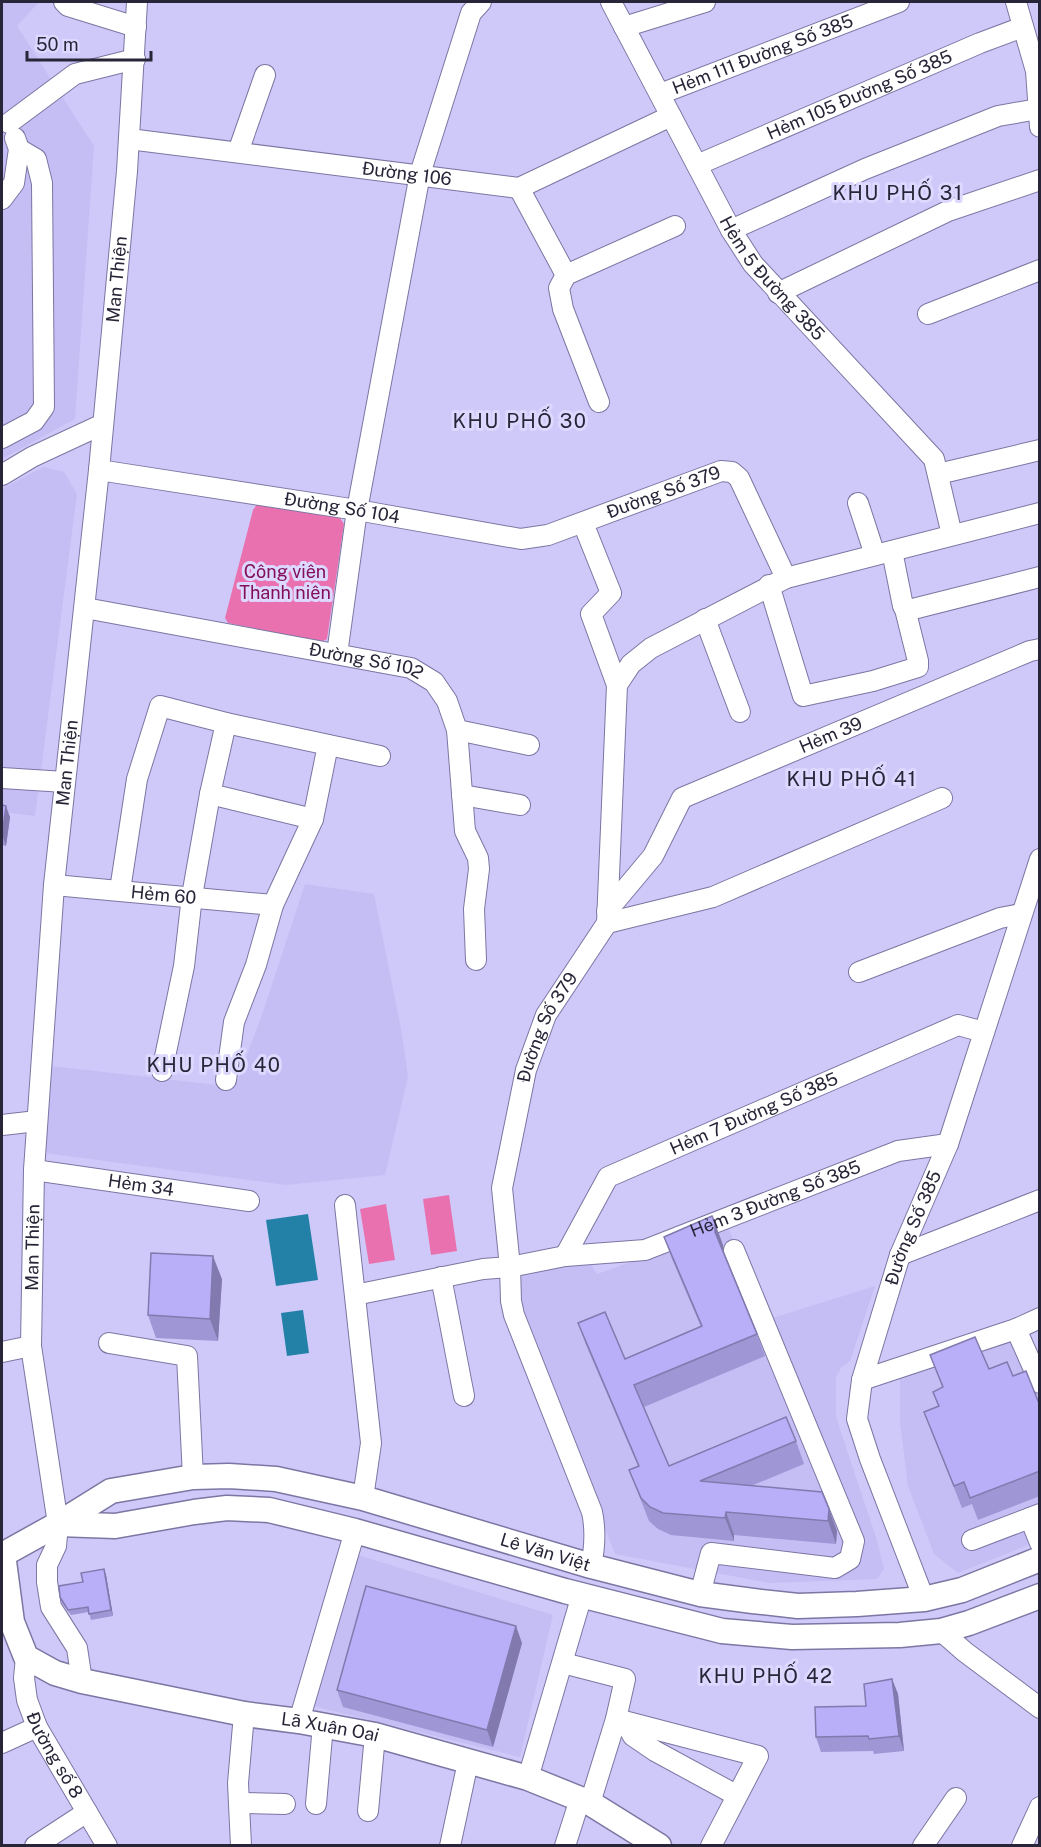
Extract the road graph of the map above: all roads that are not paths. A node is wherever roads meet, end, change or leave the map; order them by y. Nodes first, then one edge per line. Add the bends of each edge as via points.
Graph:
1 (64, 2) edge
2 (137, 2) edge
3 (481, 2) edge
4 (611, 2) edge
5 (705, 2) edge
6 (899, 2) edge
7 (1016, 2) edge
8 (136, 27) junction
9 (624, 27) junction
10 (1023, 27) junction
11 (135, 59) junction
12 (1038, 71) edge
13 (265, 75) dead end
14 (660, 94) junction
15 (671, 116) junction
16 (1039, 118) edge
17 (5, 120) edge
18 (129, 139) junction
19 (19, 149) junction
20 (238, 152) junction
21 (697, 165) junction
22 (420, 174) junction
23 (1040, 180) edge
24 (519, 188) junction
25 (2, 199) edge
26 (675, 226) dead end
27 (731, 231) junction
28 (1040, 270) edge
29 (566, 275) junction
30 (778, 292) junction
31 (928, 314) dead end
32 (599, 402) dead end
33 (103, 424) junction
34 (2, 438) edge
35 (1040, 450) edge
36 (99, 470) junction
37 (938, 474) junction
38 (2, 475) edge
39 (858, 503) dead end
40 (357, 510) junction
41 (1040, 513) edge
42 (583, 523) junction
43 (952, 535) junction
44 (883, 553) junction
45 (1040, 577) edge
46 (778, 582) junction
47 (85, 608) junction
48 (905, 609) junction
49 (705, 619) junction
50 (1040, 649) edge
51 (338, 654) junction
52 (616, 686) junction
53 (740, 712) dead end
54 (226, 723) junction
55 (457, 730) junction
56 (328, 745) junction
57 (529, 745) dead end
58 (380, 756) dead end
59 (2, 778) edge
60 (65, 782) junction
61 (210, 794) junction
62 (462, 795) junction
63 (942, 798) dead end
64 (520, 805) dead end
65 (313, 819) junction
66 (1040, 859) edge
67 (54, 885) junction
68 (120, 890) junction
69 (192, 896) junction
70 (273, 905) junction
71 (1022, 914) junction
72 (607, 917) junction
73 (476, 960) dead end
74 (859, 972) dead end
75 (984, 1032) junction
76 (162, 1071) dead end
77 (226, 1080) dead end
78 (37, 1121) junction
79 (2, 1125) edge
80 (948, 1144) junction
81 (34, 1170) junction
82 (1040, 1200) edge
83 (249, 1201) dead end
84 (345, 1205) dead end
85 (734, 1250) dead end
86 (900, 1255) junction
87 (565, 1256) junction
88 (510, 1267) junction
89 (441, 1277) junction
90 (355, 1295) junction
91 (1040, 1318) edge
92 (1016, 1329) junction
93 (109, 1343) dead end
94 (31, 1346) junction
95 (2, 1352) edge
96 (862, 1380) junction
97 (1040, 1383) edge
98 (464, 1396) dead end
99 (194, 1477) junction
100 (363, 1498) junction
101 (1035, 1516) edge
102 (58, 1524) junction
103 (355, 1531) junction
104 (972, 1540) dead end
105 (1040, 1543) edge
106 (2, 1555) edge
107 (1040, 1559) edge
108 (591, 1566) junction
109 (700, 1594) junction
110 (582, 1595) junction
111 (1040, 1596) edge
112 (924, 1599) junction
113 (7, 1617) edge
114 (941, 1631) junction
115 (26, 1657) junction
116 (563, 1663) junction
117 (82, 1681) junction
118 (1040, 1708) edge
119 (244, 1714) junction
120 (621, 1720) junction
121 (311, 1723) junction
122 (37, 1727) junction
123 (375, 1735) junction
124 (2, 1743) edge
125 (468, 1762) junction
126 (528, 1778) junction
127 (736, 1795) junction
128 (956, 1798) dead end
129 (585, 1801) junction
130 (240, 1803) junction
131 (285, 1804) dead end
132 (316, 1804) dead end
133 (1040, 1807) edge
134 (368, 1811) dead end
135 (87, 1812) junction
136 (34, 1845) edge
137 (107, 1845) edge
138 (241, 1845) edge
139 (450, 1845) edge
140 (565, 1845) edge
141 (659, 1845) edge
142 (711, 1845) edge
143 (923, 1845) edge
144 (1022, 1845) edge

1 - 8 street
2 - 8 street, Man Thiện
3 - 22 street via 471,13
4 - 9 street, Hẻm 5 Đường 385
5 - 9 street
6 - 14 street, Hẻm 111 Đường Số 385
7 - 10 street
8 - 11 street, Man Thiện
9 - 14 street, Hẻm 5 Đường 385
10 - 12 street
10 - 21 street, Hẻm 105 Đường Số 385
11 - 17 street via 75,74
11 - 18 street, Man Thiện
12 - 16 street
13 - 20 street
14 - 15 street, Hẻm 5 Đường 385
15 - 21 street, Hẻm 5 Đường 385
15 - 24 street
16 - 27 street via 998,116 864,169
17 - 19 street
18 - 20 street, Đường 106
18 - 33 street, Man Thiện
19 - 25 street via 14,183
19 - 34 street via 36,159 42,183 44,408 34,421
20 - 22 street, Đường 106
21 - 27 street, Hẻm 5 Đường 385
22 - 24 street, Đường 106
22 - 40 street
23 - 30 street via 948,211
24 - 29 street
26 - 29 street
27 - 30 street, Hẻm 5 Đường 385
28 - 31 street
29 - 32 street via 559,288 562,309
30 - 37 street, Hẻm 5 Đường 385 via 934,459
33 - 36 street, Man Thiện
33 - 38 street
35 - 37 street
36 - 40 street, Đường Số 104
36 - 47 street, Man Thiện
37 - 43 street, Hẻm 5 Đường 385
39 - 44 street
40 - 42 street, Đường Số 104 via 521,539
40 - 51 street
41 - 43 street
42 - 46 street, Đường Số 379 via 721,471 732,472 740,478
42 - 52 street via 611,593 591,614
43 - 44 street
44 - 46 street
44 - 48 street
45 - 48 street
46 - 48 street via 803,696 918,667
46 - 49 street
47 - 51 street, Đường Số 102
47 - 60 street, Man Thiện
49 - 52 street via 651,648 631,664
49 - 53 street
50 - 72 street, Hẻm 39 via 682,798 654,856
51 - 55 street, Đường Số 102 via 411,668 434,682 447,701
52 - 72 street
54 - 56 street
54 - 61 street
54 - 68 street via 160,706 137,778
55 - 57 street
55 - 62 street, Đường Số 102
56 - 58 street
56 - 65 street
59 - 60 street
60 - 67 street, Man Thiện
61 - 65 street
61 - 69 street
62 - 64 street
62 - 73 street, Đường Số 102 via 465,831 479,869 474,909
63 - 72 street via 713,897
65 - 70 street
66 - 71 street, Đường Số 385
67 - 68 street, Hẻm 60
67 - 78 street, Man Thiện
68 - 69 street, Hẻm 60
69 - 70 street, Hẻm 60
69 - 76 street via 184,966
70 - 77 street via 234,1022
71 - 74 street via 1000,918
71 - 75 street, Đường Số 385
72 - 88 street, Đường Số 379 via 546,1015 526,1070 502,1188
75 - 80 street, Đường Số 385
75 - 87 street, Hẻm 7 Đường Số 385 via 958,1025 608,1177
78 - 79 street
78 - 81 street, Man Thiện
80 - 86 street, Đường Số 385
80 - 87 street, Hẻm 3 Đường Số 385 via 898,1151 645,1250
81 - 83 street, Hẻm 34
81 - 94 street, Man Thiện
82 - 86 street
84 - 90 street
85 - 109 street via 854,1541 850,1559 835,1568 711,1553
86 - 96 street, Đường Số 385
87 - 88 street, Hẻm 3 Đường Số 385
88 - 89 street, Hẻm 3 Đường Số 385
88 - 108 street, Đường Số 379 via 514,1315 592,1512 596,1530
89 - 90 street, Hẻm 3 Đường Số 385
89 - 98 street
90 - 100 street via 371,1443
91 - 92 street
92 - 96 street
92 - 97 street
93 - 99 street via 187,1356
94 - 95 street
94 - 102 street, Man Thiện
96 - 112 street, Đường Số 385 via 858,1419
99 - 100 main road, Lê Văn Việt via 276,1479
99 - 102 main road, Lê Văn Việt via 111,1491
100 - 103 main road
100 - 108 main road, Lê Văn Việt
101 - 104 street
101 - 105 street
102 - 103 main road, Lê Văn Việt via 115,1526 227,1508 269,1510
102 - 106 main road, Lê Văn Việt
102 - 117 street, Man Thiện via 56,1546 47,1565 49,1599 77,1648
103 - 110 main road, Lê Văn Việt
103 - 121 street
106 - 113 main road
107 - 112 main road, Lê Văn Việt via 962,1590
108 - 109 main road, Lê Văn Việt
108 - 110 main road
109 - 112 main road, Lê Văn Việt via 798,1606
110 - 114 main road, Lê Văn Việt via 722,1631 748,1634 792,1637
110 - 116 street
111 - 114 main road, Lê Văn Việt
112 - 114 main road
113 - 115 main road
114 - 118 street via 964,1653
115 - 117 main road, Lã Xuân Oai via 55,1673
115 - 122 street, Đường số 8 via 27,1700
116 - 120 street via 625,1679
116 - 126 street
117 - 119 main road, Lã Xuân Oai
119 - 121 main road, Lã Xuân Oai
119 - 130 street
120 - 127 street via 633,1736 655,1751
120 - 127 street via 758,1756
120 - 129 street
121 - 123 main road, Lã Xuân Oai
121 - 132 street
122 - 124 street
122 - 135 street, Đường số 8
123 - 125 main road, Lã Xuân Oai
123 - 134 street
125 - 126 main road, Lã Xuân Oai
125 - 139 street
126 - 129 main road, Lã Xuân Oai
127 - 142 street
128 - 143 street
129 - 140 street
129 - 141 main road, Lã Xuân Oai
130 - 131 street
130 - 138 street
133 - 144 street
135 - 136 street
135 - 137 street, Đường số 8

